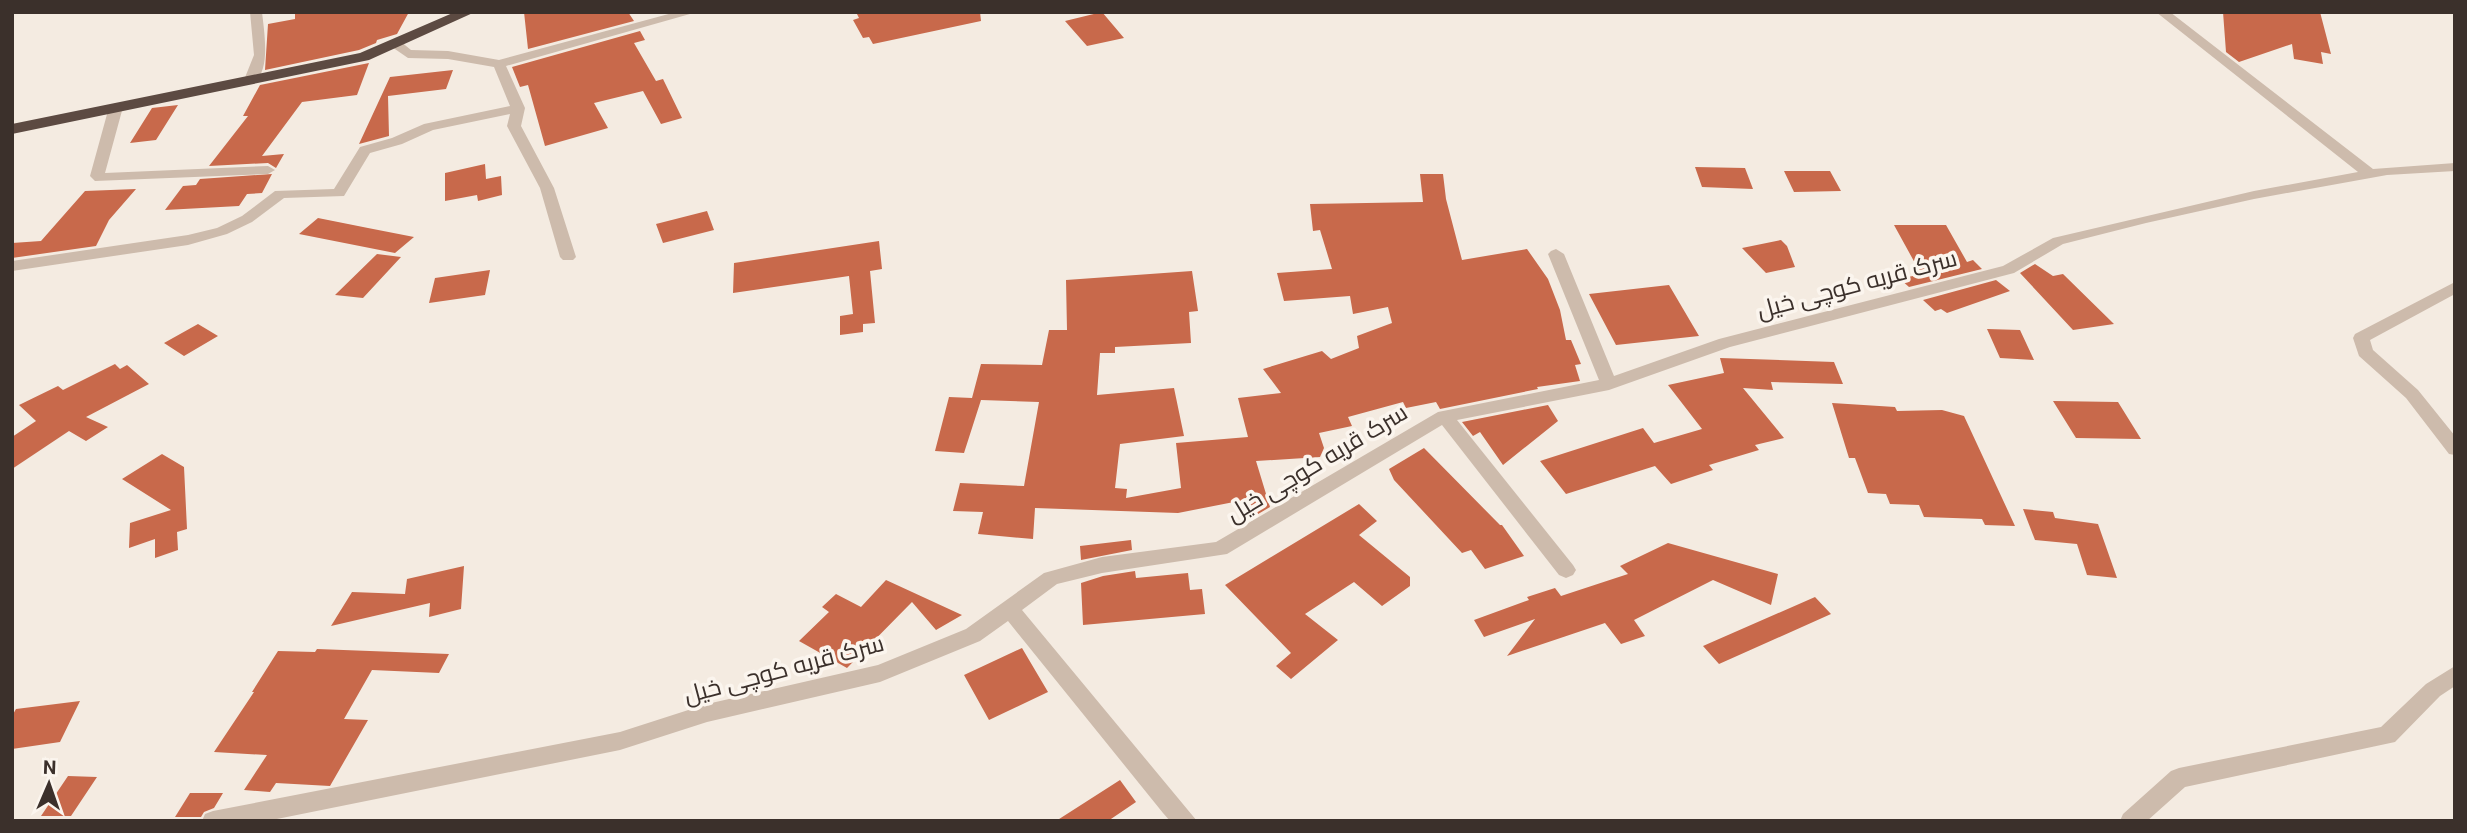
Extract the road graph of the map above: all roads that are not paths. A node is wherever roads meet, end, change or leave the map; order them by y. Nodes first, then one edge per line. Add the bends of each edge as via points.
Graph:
1 (256, 12) edge
2 (468, 12) edge
3 (691, 12) edge
4 (2162, 12) edge
5 (396, 44) junction
6 (499, 64) junction
7 (251, 80) junction
8 (116, 107) junction
9 (517, 108) junction
10 (12, 129) edge
11 (2455, 167) edge
12 (268, 170) dead end
13 (2370, 174) junction
14 (1556, 254) dead end
15 (568, 257) dead end
16 (12, 266) edge
17 (2455, 287) edge
18 (1609, 384) junction
19 (1444, 416) junction
20 (2455, 449) edge
21 (1566, 570) dead end
22 (1009, 608) junction
23 (2455, 675) edge
24 (213, 821) edge
25 (1186, 821) edge
26 (2131, 821) edge

1 - 7 street via 260,55
2 - 5 highway
3 - 6 street
4 - 13 street
5 - 6 street via 408,54
5 - 7 highway via 364,57
6 - 9 street
7 - 8 highway
8 - 10 highway
8 - 12 street via 100,178
9 - 15 street via 514,126 547,188
9 - 16 street via 429,127 365,150 339,193 280,194 222,231
11 - 13 street, سرک قریه کوچی خیل
13 - 18 street, سرک قریه کوچی خیل via 2254,195 2058,241 2008,270 1725,343
14 - 18 street
17 - 20 street via 2361,338 2365,352 2412,394
18 - 19 street, سرک قریه کوچی خیل
19 - 21 street
19 - 22 street, سرک قریه کوچی خیل via 1220,549 1102,565 1051,578
22 - 24 street, سرک قریه کوچی خیل via 973,635 880,673 707,713 620,741
22 - 25 street
23 - 26 street via 2387,735 2179,778

